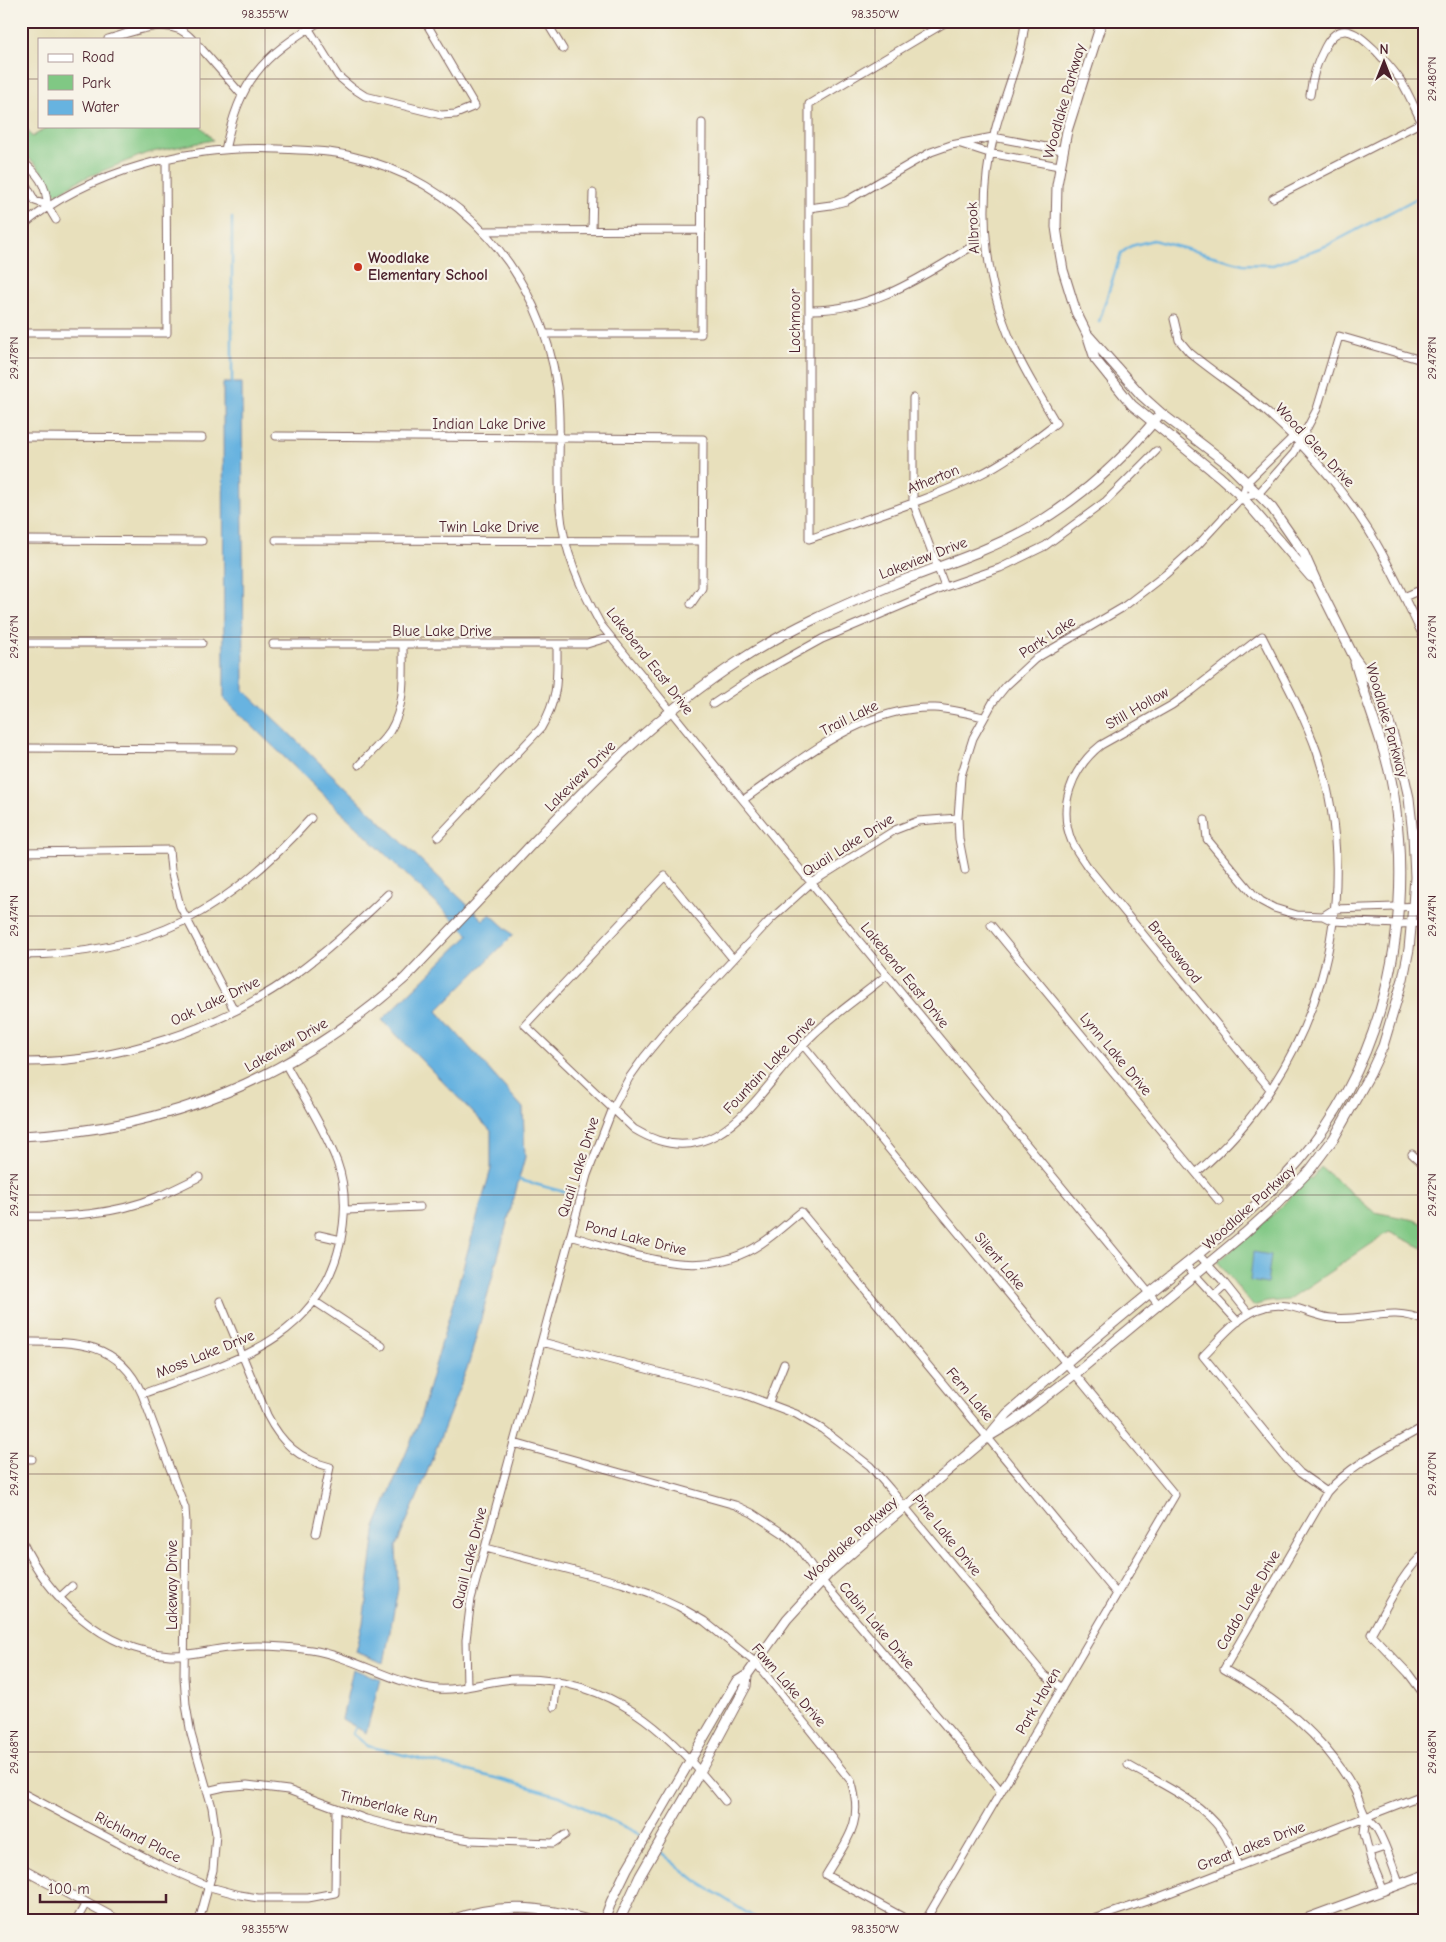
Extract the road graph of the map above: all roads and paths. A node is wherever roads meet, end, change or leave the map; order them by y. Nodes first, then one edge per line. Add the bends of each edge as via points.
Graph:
1 (304, 21) edge
2 (321, 21) edge
3 (425, 21) edge
4 (546, 21) edge
5 (948, 21) edge
6 (1025, 21) edge
7 (1102, 21) edge
8 (308, 28) junction
9 (112, 38) edge
10 (191, 38) edge
11 (200, 47) edge
12 (563, 49) dead end
13 (242, 95) junction
14 (1310, 95) dead end
15 (1423, 122) edge
16 (702, 123) dead end
17 (993, 137) junction
18 (961, 144) junction
19 (225, 150) junction
20 (1062, 150) junction
21 (989, 153) junction
22 (166, 159) junction
23 (21, 161) edge
24 (1059, 166) junction
25 (21, 172) edge
26 (593, 193) dead end
27 (1273, 198) dead end
28 (48, 206) junction
29 (809, 208) junction
30 (56, 220) dead end
31 (21, 227) edge
32 (592, 230) junction
33 (702, 230) junction
34 (483, 231) junction
35 (986, 238) junction
36 (809, 310) junction
37 (1174, 319) dead end
38 (21, 333) edge
39 (545, 334) junction
40 (1087, 334) junction
41 (1425, 361) edge
42 (913, 398) dead end
43 (1161, 413) junction
44 (1056, 423) joint
45 (1152, 424) junction
46 (1303, 433) junction
47 (276, 436) dead end
48 (21, 437) edge
49 (1293, 437) junction
50 (202, 438) dead end
51 (559, 438) junction
52 (1299, 443) junction
53 (1156, 451) dead end
54 (1268, 461) junction
55 (1278, 470) junction
56 (1247, 482) junction
57 (1258, 494) junction
58 (1242, 497) junction
59 (913, 502) junction
60 (809, 539) joint
61 (21, 540) edge
62 (276, 540) dead end
63 (202, 541) dead end
64 (565, 541) junction
65 (702, 541) junction
66 (938, 568) junction
67 (1316, 583) junction
68 (945, 587) junction
69 (1425, 588) edge
70 (1404, 597) junction
71 (691, 604) dead end
72 (610, 637) junction
73 (1425, 640) edge
74 (21, 643) edge
75 (202, 643) dead end
76 (273, 644) dead end
77 (403, 644) junction
78 (556, 645) junction
79 (1354, 656) junction
80 (713, 704) dead end
81 (670, 711) junction
82 (983, 717) junction
83 (21, 748) edge
84 (234, 749) dead end
85 (359, 765) dead end
86 (743, 800) junction
87 (311, 818) dead end
88 (958, 818) junction
89 (1205, 820) dead end
90 (1068, 828) joint
91 (438, 838) dead end
92 (21, 852) edge
93 (965, 870) dead end
94 (811, 883) junction
95 (388, 894) dead end
96 (1399, 906) junction
97 (1413, 906) junction
98 (1425, 906) edge
99 (1367, 908) junction
100 (1334, 909) junction
101 (1322, 916) junction
102 (187, 920) junction
103 (1333, 921) junction
104 (1367, 922) junction
105 (1412, 923) junction
106 (1398, 924) junction
107 (1425, 924) edge
108 (991, 925) dead end
109 (21, 955) edge
110 (733, 959) junction
111 (887, 975) junction
112 (234, 1010) junction
113 (803, 1045) junction
114 (21, 1062) edge
115 (286, 1064) junction
116 (1270, 1089) junction
117 (612, 1108) junction
118 (21, 1136) edge
119 (1412, 1154) dead end
120 (1425, 1166) edge
121 (1196, 1172) junction
122 (198, 1177) dead end
123 (1219, 1201) dead end
124 (420, 1207) dead end
125 (346, 1210) junction
126 (801, 1212) joint
127 (21, 1216) edge
128 (319, 1235) dead end
129 (570, 1236) junction
130 (341, 1240) junction
131 (1198, 1254) junction
132 (1185, 1264) junction
133 (1207, 1264) junction
134 (1194, 1275) junction
135 (1226, 1285) junction
136 (1149, 1294) junction
137 (1214, 1296) junction
138 (220, 1301) dead end
139 (314, 1301) junction
140 (1158, 1304) junction
141 (1249, 1314) junction
142 (1238, 1322) junction
143 (1425, 1322) edge
144 (21, 1342) edge
145 (542, 1342) junction
146 (382, 1346) dead end
147 (241, 1357) junction
148 (1066, 1363) junction
149 (784, 1364) dead end
150 (1075, 1374) junction
151 (142, 1394) junction
152 (769, 1402) junction
153 (1425, 1426) edge
154 (988, 1437) junction
155 (514, 1443) junction
156 (21, 1459) edge
157 (32, 1459) dead end
158 (1327, 1492) junction
159 (1176, 1495) joint
160 (906, 1507) junction
161 (316, 1534) dead end
162 (21, 1539) edge
163 (486, 1548) junction
164 (1425, 1553) edge
165 (822, 1582) junction
166 (72, 1586) dead end
167 (1118, 1594) junction
168 (59, 1598) junction
169 (185, 1654) junction
170 (756, 1663) junction
171 (747, 1674) junction
172 (557, 1681) junction
173 (467, 1687) junction
174 (1062, 1688) junction
175 (1425, 1696) edge
176 (554, 1707) dead end
177 (691, 1758) junction
178 (1128, 1766) dead end
179 (701, 1770) junction
180 (207, 1791) junction
181 (1001, 1791) junction
182 (21, 1792) edge
183 (1425, 1794) edge
184 (725, 1801) dead end
185 (336, 1808) junction
186 (1366, 1816) junction
187 (565, 1835) dead end
188 (1385, 1847) junction
189 (1370, 1852) junction
190 (1238, 1866) junction
191 (21, 1868) edge
192 (1425, 1875) edge
193 (1399, 1883) junction
194 (210, 1888) junction
195 (1383, 1889) junction
196 (86, 1903) junction
197 (76, 1921) edge
198 (119, 1921) edge
199 (199, 1921) edge
200 (449, 1921) edge
201 (591, 1921) edge
202 (604, 1921) edge
203 (619, 1921) edge
204 (910, 1921) edge
205 (925, 1921) edge
206 (1086, 1921) edge
207 (1300, 1921) edge

1 - 8 street
2 - 8 street
3 - 8 street via 475,106 456,114 441,115 365,96 338,76
4 - 12 street
5 - 29 street, Lochmoor via 809,104
6 - 17 street, Allbrook via 1023,39
7 - 20 street, Woodlake Parkway
8 - 13 street via 267,59
9 - 10 street via 164,25 176,27
11 - 13 street
13 - 19 street
14 - 15 street via 1312,76 1329,38 1338,31 1350,31 1360,36 1388,64
15 - 27 street
16 - 33 street
17 - 18 street
17 - 20 street
17 - 21 street, Allbrook
18 - 21 street
18 - 29 street via 931,152 846,201
19 - 22 street, Lakebend East Drive
19 - 34 street, Lakebend East Drive via 319,151 374,163 426,186
20 - 24 street, Woodlake Parkway
21 - 24 street
21 - 35 street, Allbrook via 985,190
22 - 28 street, Lakebend East Drive via 105,178
22 - 38 street via 167,333
23 - 28 street via 35,171 47,193
24 - 40 street, Woodlake Parkway via 1055,204 1058,247 1069,291
25 - 28 street via 35,201
26 - 32 street
28 - 30 street
28 - 31 street, Lakebend East Drive
29 - 36 street, Lochmoor
32 - 33 street
32 - 34 street
33 - 39 street via 701,334
34 - 39 street, Lakebend East Drive via 523,284
35 - 36 street via 888,295 855,306
35 - 44 street, Allbrook via 992,278 1007,330
36 - 60 street, Lochmoor
37 - 49 street, Wood Glen Drive via 1179,340 1189,352 1258,404
39 - 51 street, Lakebend East Drive via 557,391
40 - 43 street, Woodlake Parkway
40 - 45 street, Woodlake Parkway via 1095,359 1132,405
41 - 46 street via 1339,336 1316,408
42 - 59 street
43 - 45 street, Lakeview Drive
43 - 56 street, Woodlake Parkway
44 - 59 street, Atherton via 1018,452 978,475
45 - 58 street, Woodlake Parkway
45 - 66 street, Lakeview Drive via 1073,500 1027,529
46 - 49 street
46 - 52 street
47 - 51 street, Indian Lake Drive
48 - 50 street
49 - 52 street, Wood Glen Drive
49 - 54 street
51 - 64 street, Lakebend East Drive via 560,511
51 - 65 street, Indian Lake Drive via 703,439
52 - 55 street
52 - 70 street, Wood Glen Drive via 1342,492 1370,532
53 - 68 street via 1106,501 1045,546 1000,568
54 - 55 street
54 - 56 street
55 - 57 street
56 - 57 street, Woodlake Parkway
56 - 58 street, Park Lake
57 - 58 street
57 - 67 street, Woodlake Parkway via 1272,508 1304,554
58 - 67 street, Woodlake Parkway
58 - 82 street, Park Lake via 1166,574 1122,608 1052,648 1020,672
59 - 60 street, Atherton
59 - 66 street
61 - 63 street
62 - 64 street, Twin Lake Drive
64 - 65 street, Twin Lake Drive
64 - 72 street, Lakebend East Drive via 586,599
65 - 71 street via 702,588
66 - 68 street
66 - 81 street, Lakeview Drive via 816,618 782,636 737,662
67 - 79 street, Woodlake Parkway
68 - 80 street via 822,639 755,676
69 - 70 street
70 - 73 street, Wood Glen Drive
72 - 78 street, Blue Lake Drive via 586,644
72 - 81 street, Lakebend East Drive
74 - 75 street
76 - 77 street, Blue Lake Drive
77 - 78 street, Blue Lake Drive
77 - 85 street via 403,687 398,715 384,738
78 - 91 street via 555,697 541,728
79 - 96 street, Woodlake Parkway via 1387,761 1395,800 1401,877
79 - 97 street, Woodlake Parkway via 1373,683 1400,758 1413,835
81 - 86 street, Lakebend East Drive
81 - 115 street, Lakeview Drive via 590,784 405,978 333,1035
82 - 86 street, Trail Lake via 935,708 904,710 872,719 810,753
82 - 88 street, Park Lake via 963,770
83 - 84 street
86 - 94 street, Lakebend East Drive
87 - 102 street via 264,866 210,908
88 - 93 street, Park Lake
88 - 94 street, Quail Lake Drive via 918,821 895,830
89 - 101 street via 1207,839 1261,901 1286,913
90 - 100 street, Still Hollow via 1068,796 1074,778 1091,753 1172,705 1262,636 1306,723 1326,784 1334,838
90 - 116 street, Brazoswood via 1073,845 1087,866
92 - 102 street via 169,850 175,892
94 - 110 street, Quail Lake Drive
94 - 111 street, Lakebend East Drive
95 - 112 street, Oak Lake Drive via 313,961
96 - 97 street
96 - 99 street
96 - 106 street, Woodlake Parkway
97 - 98 street
97 - 105 street, Woodlake Parkway
99 - 100 street
99 - 104 street
100 - 101 street
100 - 103 street
101 - 103 street
102 - 109 street via 149,937 92,951
102 - 112 street
103 - 104 street
103 - 116 street via 1327,957 1312,1009 1285,1069
104 - 106 street
105 - 106 street
105 - 107 street
105 - 133 street, Woodlake Parkway via 1403,979 1388,1030 1370,1074 1344,1122 1310,1170 1282,1200
106 - 131 street, Woodlake Parkway via 1380,1009 1342,1099 1299,1161 1233,1226
108 - 121 street, Lynn Lake Drive
110 - 117 street, Quail Lake Drive via 644,1057
110 - 117 street, Fountain Lake Drive via 665,876 524,1025
111 - 113 street, Fountain Lake Drive
111 - 136 street, Lakebend East Drive
112 - 114 street, Oak Lake Drive via 142,1046 83,1058
113 - 117 street, Fountain Lake Drive via 739,1119 726,1131 704,1142 679,1145 655,1140 634,1129
113 - 148 street, Silent Lake
115 - 118 street, Lakeview Drive via 206,1100 154,1117 112,1126
115 - 125 street, Moss Lake Drive via 337,1163
116 - 121 street via 1235,1135
117 - 129 street, Quail Lake Drive via 591,1161
119 - 120 street
121 - 123 street, Lynn Lake Drive
122 - 127 street via 157,1197 112,1210 75,1216
124 - 125 street
125 - 130 street, Moss Lake Drive
126 - 129 street, Pond Lake Drive via 744,1254 698,1265 674,1264
126 - 154 street, Fern Lake
128 - 130 street
129 - 145 street, Quail Lake Drive
130 - 139 street, Moss Lake Drive via 332,1270
131 - 132 street, Woodlake Parkway
131 - 133 street
132 - 134 street
132 - 136 street, Woodlake Parkway
133 - 134 street, Woodlake Parkway
133 - 135 street
134 - 137 street
134 - 140 street, Woodlake Parkway
135 - 137 street
135 - 141 street
136 - 140 street, Lakebend East Drive
136 - 148 street, Woodlake Parkway
137 - 142 street
138 - 147 street
139 - 146 street
139 - 147 street, Moss Lake Drive via 277,1338
140 - 150 street, Woodlake Parkway
141 - 142 street
141 - 143 street via 1264,1307 1286,1305 1332,1318 1396,1313
142 - 158 street via 1202,1356 1286,1458
144 - 151 street, Lakeway Drive via 72,1342 98,1349 126,1369
145 - 152 street, Pine Lake Drive
145 - 155 street, Quail Lake Drive
147 - 151 street, Moss Lake Drive
147 - 161 street via 276,1432 298,1454 330,1466
148 - 150 street, Silent Lake
148 - 154 street, Woodlake Parkway via 1006,1414
149 - 152 street
150 - 154 street, Woodlake Parkway via 1014,1422
150 - 159 street, Silent Lake
151 - 169 street, Lakeway Drive via 184,1508
152 - 160 street, Pine Lake Drive via 796,1414 847,1447 870,1466
153 - 158 street, Caddo Lake Drive via 1355,1466
154 - 160 street, Woodlake Parkway
154 - 167 street, Fern Lake
155 - 163 street, Quail Lake Drive
155 - 165 street, Cabin Lake Drive via 744,1509 798,1547
156 - 157 street
158 - 186 street, Caddo Lake Drive via 1224,1669 1264,1693 1313,1733 1353,1787
159 - 167 street, Park Haven
160 - 165 street, Woodlake Parkway
160 - 174 street, Pine Lake Drive via 1044,1675
162 - 168 street via 49,1588
163 - 170 street, Fawn Lake Drive via 650,1593 704,1621
163 - 173 street, Quail Lake Drive via 468,1613
164 - 175 street via 1408,1572 1371,1634
165 - 170 street, Woodlake Parkway via 787,1619
165 - 181 street, Cabin Lake Drive
166 - 168 street
167 - 174 street, Park Haven
168 - 169 street via 80,1619 115,1640 154,1652
169 - 173 street via 236,1647 284,1646 343,1658 423,1686 439,1689
169 - 180 street, Lakeway Drive via 190,1734
170 - 171 street, Woodlake Parkway
170 - 204 street, Fawn Lake Drive via 844,1771 856,1796 857,1814 852,1831 826,1876
171 - 177 street, Woodlake Parkway via 736,1682
171 - 179 street, Woodlake Parkway via 746,1686
172 - 173 street via 530,1678
172 - 176 street
172 - 177 street via 585,1687 618,1701
174 - 181 street, Park Haven
177 - 179 street
177 - 202 street, Woodlake Parkway via 640,1846
178 - 190 street via 1209,1816 1227,1840
179 - 184 street
179 - 203 street, Woodlake Parkway via 649,1860
180 - 185 street, Timberlake Run via 247,1785 270,1787 301,1794
180 - 194 street, Lakeway Drive via 216,1834
181 - 205 street, Park Haven
182 - 194 street, Richland Place
183 - 186 street, Great Lakes Drive
185 - 187 street, Timberlake Run via 397,1827 470,1840 554,1843
185 - 194 street, Richland Place via 335,1893 308,1898 266,1898
186 - 188 street, Caddo Lake Drive via 1377,1829
186 - 189 street, Caddo Lake Drive via 1364,1833
186 - 190 street, Great Lakes Drive
188 - 189 street
188 - 193 street, Caddo Lake Drive
189 - 195 street, Caddo Lake Drive
190 - 206 street, Great Lakes Drive
191 - 196 street
192 - 193 street
193 - 195 street
194 - 199 street, Lakeway Drive
195 - 207 street
196 - 197 street
196 - 198 street
200 - 201 street via 469,1913 514,1908 560,1912

